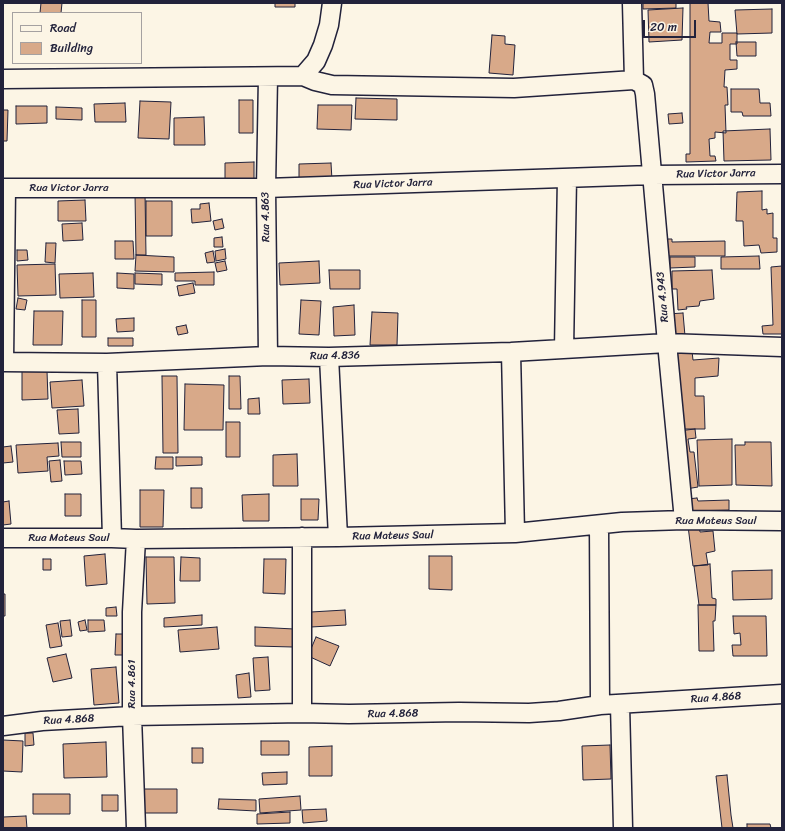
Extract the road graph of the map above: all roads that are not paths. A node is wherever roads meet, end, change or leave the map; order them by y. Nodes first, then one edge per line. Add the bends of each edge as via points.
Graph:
1 (332, 3) edge
2 (632, 3) edge
3 (303, 76) junction
4 (268, 77) junction
5 (3, 79) edge
6 (634, 80) junction
7 (782, 174) edge
8 (652, 175) junction
9 (567, 178) junction
10 (4, 188) edge
11 (266, 188) junction
12 (667, 343) junction
13 (782, 347) edge
14 (564, 349) junction
15 (511, 352) junction
16 (268, 356) junction
17 (329, 357) junction
18 (4, 362) edge
19 (107, 363) junction
20 (684, 520) junction
21 (782, 521) edge
22 (599, 525) junction
23 (516, 533) junction
24 (302, 537) junction
25 (338, 537) junction
26 (3, 538) edge
27 (112, 538) junction
28 (136, 539) junction
29 (782, 694) edge
30 (600, 704) junction
31 (620, 704) junction
32 (302, 713) junction
33 (132, 716) junction
34 (3, 726) edge
35 (136, 828) edge
36 (623, 828) edge

1 - 3 street via 323,45 316,61
2 - 6 street
3 - 4 street
3 - 6 street via 332,85 514,88
4 - 5 street
4 - 11 street, Rua 4.863
6 - 8 street, Rua 4.943 via 643,85 646,94
7 - 8 street, Rua Victor Jarra
8 - 9 street, Rua Victor Jarra
8 - 12 street, Rua 4.943
9 - 11 street, Rua Victor Jarra
9 - 14 street
10 - 11 street, Rua Victor Jarra
10 - 18 street
11 - 16 street, Rua 4.863
12 - 13 street, Rua 4.836
12 - 14 street, Rua 4.836
12 - 20 street, Rua 4.943
14 - 15 street, Rua 4.836
15 - 17 street, Rua 4.836
15 - 23 street
16 - 17 street, Rua 4.836
16 - 19 street, Rua 4.836
17 - 25 street
18 - 19 street, Rua 4.836
19 - 27 street
20 - 21 street, Rua Mateus Saul
20 - 22 street, Rua Mateus Saul
22 - 23 street, Rua Mateus Saul
22 - 30 street
23 - 25 street, Rua Mateus Saul
24 - 25 street, Rua Mateus Saul
24 - 28 street, Rua Mateus Saul
24 - 32 street
26 - 27 street, Rua Mateus Saul
27 - 28 street, Rua Mateus Saul
28 - 33 street, Rua 4.861 via 132,612
29 - 31 street, Rua 4.868
30 - 31 street, Rua 4.868
30 - 32 street, Rua 4.868 via 529,713
31 - 36 street
32 - 33 street, Rua 4.868
33 - 34 street, Rua 4.868
33 - 35 street, Rua 4.861

